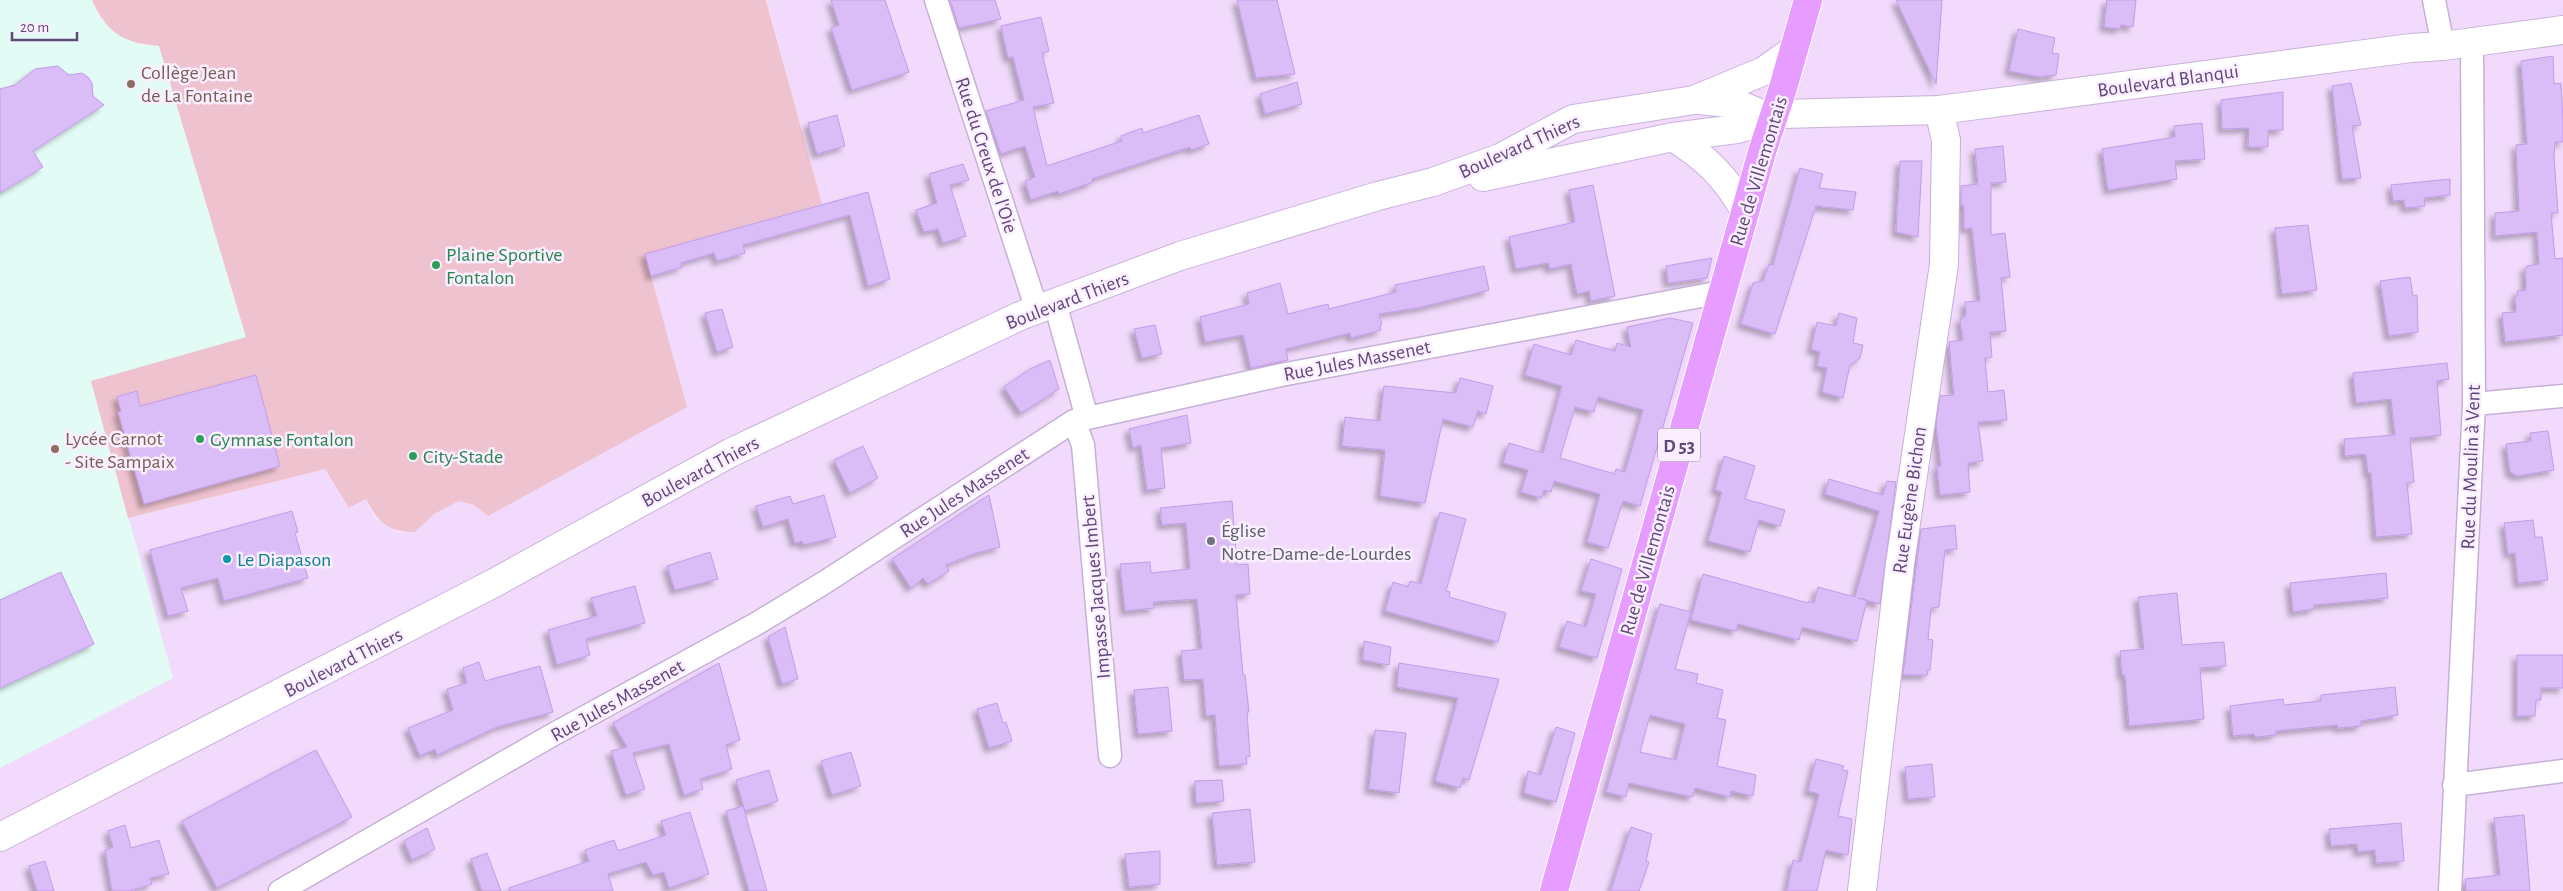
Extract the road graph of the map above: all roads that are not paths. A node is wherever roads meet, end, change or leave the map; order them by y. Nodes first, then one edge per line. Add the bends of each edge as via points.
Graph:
1 (936, 0) edge
2 (1808, 0) edge
3 (2434, 0) edge
4 (2563, 30) edge
5 (2472, 42) junction
6 (2443, 46) junction
7 (1793, 50) junction
8 (1694, 100) junction
9 (1939, 110) junction
10 (1773, 119) junction
11 (1673, 137) junction
12 (1433, 182) junction
13 (1745, 210) junction
14 (1722, 292) junction
15 (1046, 307) junction
16 (2563, 396) edge
17 (2474, 404) junction
18 (1080, 419) junction
19 (1110, 756) dead end
20 (2563, 771) edge
21 (2454, 785) junction
22 (0, 837) edge
23 (280, 891) edge
24 (1554, 891) edge
25 (1862, 891) edge
26 (2450, 891) edge

1 - 15 street, Rue du Creux de l'Oie
2 - 7 main road, Rue de Villemontais / D 53
3 - 6 street
4 - 5 main road, Boulevard Blanqui
5 - 6 main road, Boulevard Blanqui
5 - 17 street, Rue du Moulin à Vent
6 - 9 main road, Boulevard Blanqui
7 - 8 main road, Boulevard Thiers via 1764,70
7 - 10 main road, Rue de Villemontais / D 53
8 - 10 main road, Boulevard Thiers via 1738,104
8 - 12 main road, Boulevard Thiers via 1573,119 1500,158
9 - 10 main road, Boulevard Blanqui via 1782,114
9 - 25 main road, Rue Eugène Bichon via 1946,140 1944,264 1900,564
10 - 11 main road, Boulevard Thiers via 1737,129
10 - 13 main road, Rue de Villemontais / D 53
11 - 12 main road, Boulevard Thiers via 1486,176
11 - 13 main road via 1713,166
12 - 15 main road, Boulevard Thiers via 1180,256
13 - 14 main road, Rue de Villemontais / D 53
14 - 18 street, Rue Jules Massenet via 1281,374
14 - 24 main road, Rue de Villemontais / D 53
15 - 18 street, Rue du Creux de l'Oie
15 - 22 main road, Boulevard Thiers via 730,453 503,578
16 - 17 street
17 - 21 street, Rue du Moulin à Vent
18 - 19 street, Impasse Jacques Imbert
18 - 23 street, Rue Jules Massenet via 765,619 554,734
20 - 21 street
21 - 26 street, Rue du Moulin à Vent

